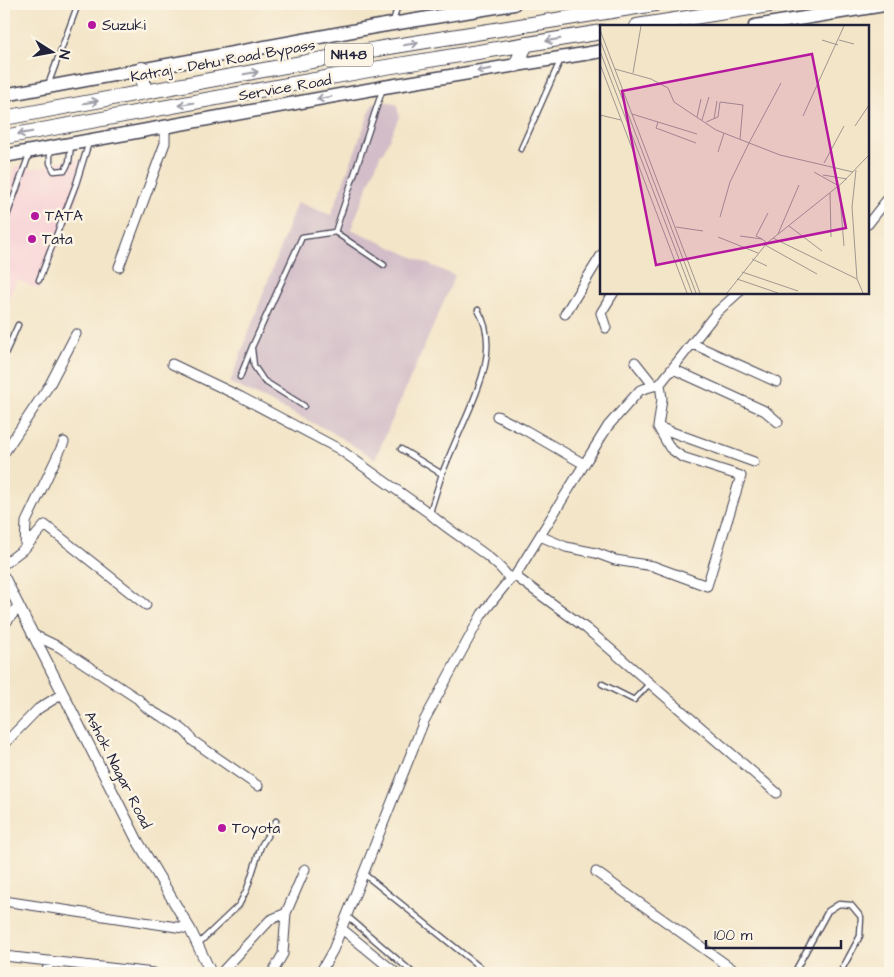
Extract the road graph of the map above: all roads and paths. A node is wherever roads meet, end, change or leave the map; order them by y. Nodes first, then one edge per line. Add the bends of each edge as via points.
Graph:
1 (78, 4) edge
2 (398, 4) edge
3 (514, 4) edge
4 (655, 4) edge
5 (776, 4) edge
6 (890, 4) edge
7 (465, 8) edge
8 (392, 24) junction
9 (643, 25) edge
10 (768, 25) edge
11 (600, 32) edge
12 (526, 44) junction
13 (600, 51) edge
14 (562, 57) junction
15 (516, 65) junction
16 (142, 69) junction
17 (47, 87) junction
18 (384, 87) junction
19 (144, 92) junction
20 (4, 95) edge
21 (4, 118) edge
22 (165, 126) junction
23 (4, 137) edge
24 (89, 140) junction
25 (71, 144) junction
26 (50, 148) junction
27 (521, 149) dead end
28 (31, 151) junction
29 (4, 156) edge
30 (890, 196) edge
31 (869, 223) edge
32 (4, 224) edge
33 (335, 232) junction
34 (600, 257) edge
35 (384, 265) dead end
36 (119, 267) dead end
37 (39, 280) dead end
38 (613, 294) edge
39 (737, 294) edge
40 (478, 310) dead end
41 (565, 314) dead end
42 (18, 325) dead end
43 (606, 328) dead end
44 (76, 334) dead end
45 (693, 344) junction
46 (252, 348) junction
47 (4, 356) edge
48 (635, 362) dead end
49 (172, 364) dead end
50 (673, 369) junction
51 (240, 377) dead end
52 (777, 382) dead end
53 (657, 385) junction
54 (304, 406) dead end
55 (497, 416) dead end
56 (778, 422) dead end
57 (658, 427) junction
58 (64, 442) dead end
59 (401, 449) dead end
60 (4, 452) edge
61 (754, 462) dead end
62 (584, 464) junction
63 (442, 474) junction
64 (430, 513) junction
65 (540, 536) junction
66 (25, 548) junction
67 (4, 564) edge
68 (4, 577) edge
69 (513, 577) junction
70 (146, 605) dead end
71 (18, 607) junction
72 (4, 624) edge
73 (32, 634) junction
74 (650, 683) junction
75 (602, 684) dead end
76 (62, 694) junction
77 (4, 744) edge
78 (258, 786) dead end
79 (777, 793) dead end
80 (276, 821) dead end
81 (305, 869) dead end
82 (596, 872) dead end
83 (364, 874) junction
84 (4, 901) edge
85 (286, 913) junction
86 (347, 916) junction
87 (190, 929) junction
88 (342, 929) junction
89 (197, 946) junction
90 (4, 956) edge
91 (50, 961) junction
92 (482, 970) dead end
93 (46, 973) edge
94 (154, 973) edge
95 (211, 973) edge
96 (221, 973) edge
97 (272, 973) edge
98 (320, 973) edge
99 (396, 973) edge
100 (412, 973) edge
101 (738, 973) edge
102 (794, 973) edge
103 (840, 973) edge

1 - 17 lane
2 - 8 lane
3 - 7 main road
19 -> 4 highway, Katraj - Dehu Road Bypass / NH48
5 - 9 highway
6 - 10 main road
7 - 8 main road
8 - 16 main road
11 -> 12 highway, NH48
12 - 15 highway
12 -> 23 highway, NH48
13 - 14 main road, Service Road
14 - 15 main road, Service Road
14 - 27 lane
15 -> 18 main road, Service Road
16 - 17 main road
16 - 19 highway
17 - 20 main road
18 -> 22 main road, Service Road
18 - 33 lane
21 -> 19 highway, Katraj - Dehu Road Bypass / NH48
22 - 24 main road, Service Road
22 - 36 street via 165,143
24 - 25 main road, Service Road
24 - 37 lane via 76,184
25 - 26 main road, Service Road
25 - 26 lane via 69,162 65,170 60,171 54,171 50,163
26 - 28 main road, Service Road
28 - 29 main road, Service Road
28 - 32 lane
30 - 31 street
33 - 35 lane
33 - 46 lane via 302,237
34 - 41 street
38 - 43 street via 601,313
39 - 45 street via 717,312
40 - 63 lane via 488,339 487,360 480,386
42 - 47 lane
44 - 60 street via 50,384
45 - 50 street
45 - 52 street
46 - 51 lane
46 - 54 lane via 254,366 264,381
48 - 53 street
49 - 64 street via 339,449
50 - 53 street
50 - 56 street via 765,411
53 - 57 street via 662,399
53 - 62 street via 640,390 627,404 608,426
55 - 62 street
57 - 61 street
57 - 65 street via 670,448 682,457 741,476 707,586 653,566 615,560
58 - 66 street via 26,522
59 - 63 lane
62 - 65 street
63 - 64 lane
64 - 69 street
65 - 69 street
66 - 67 street
66 - 70 street via 45,525
68 - 71 street, Ashok Nagar Road
69 - 74 street via 587,629
69 - 83 street via 482,614 424,721
71 - 72 street
71 - 73 street, Ashok Nagar Road
73 - 76 street, Ashok Nagar Road
73 - 78 street via 59,647 138,699
74 - 75 lane via 634,700
74 - 79 street
76 - 77 street via 38,709
76 - 87 street, Ashok Nagar Road via 137,840
80 - 89 lane via 261,846 239,906
81 - 85 street
82 - 101 street
83 - 86 street
83 - 92 lane
84 - 87 street
85 - 96 street via 270,920
85 - 97 street via 283,954
86 - 88 street
86 - 100 lane
87 - 89 street, Ashok Nagar Road
88 - 98 street
88 - 99 street
89 - 95 street, Ashok Nagar Road
90 - 91 street
91 - 93 street
91 - 94 street
102 - 103 lane via 828,911 839,904 850,905 861,917 860,936

